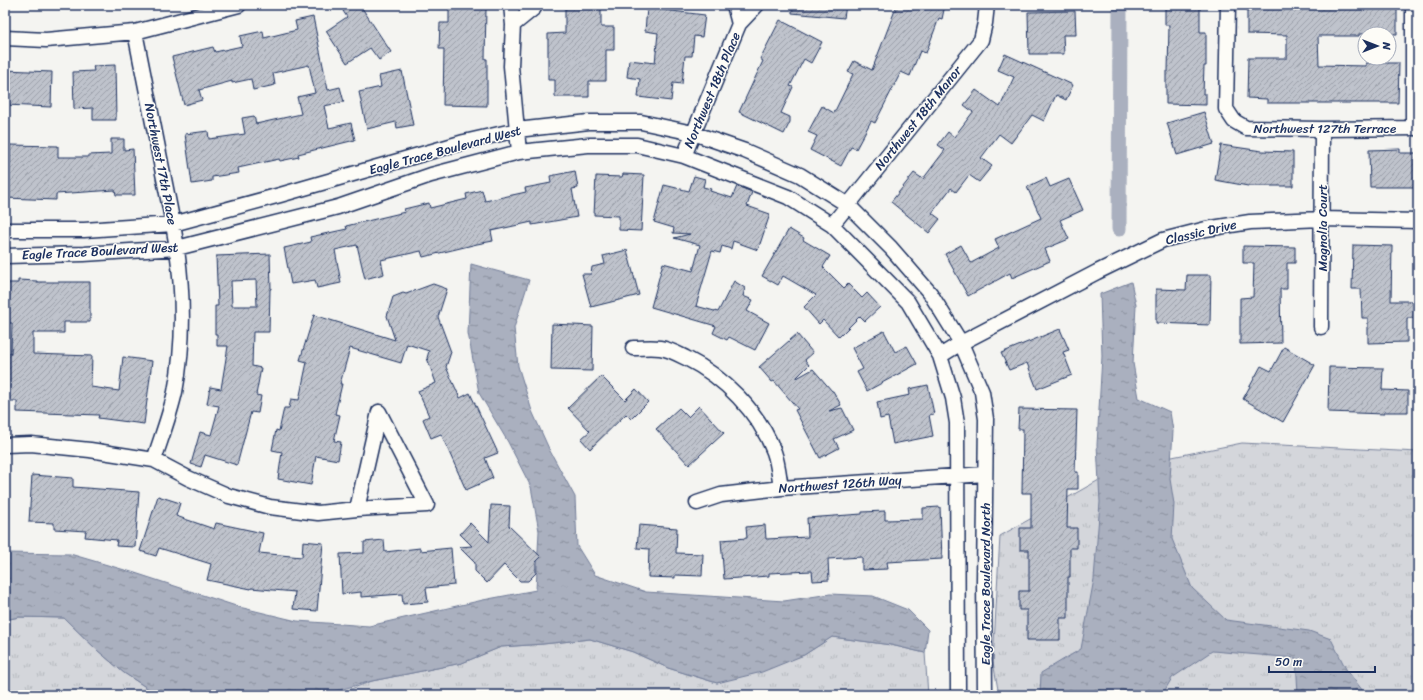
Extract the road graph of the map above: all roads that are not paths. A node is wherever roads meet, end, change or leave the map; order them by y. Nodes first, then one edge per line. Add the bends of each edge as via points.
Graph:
1 (239, 5) edge
2 (511, 5) edge
3 (535, 5) edge
4 (734, 5) edge
5 (756, 5) edge
6 (987, 5) edge
7 (1228, 5) edge
8 (1412, 5) edge
9 (739, 24) junction
10 (513, 25) junction
11 (135, 32) junction
12 (5, 38) edge
13 (1416, 128) edge
14 (1322, 129) junction
15 (517, 130) junction
16 (693, 133) junction
17 (519, 152) junction
18 (684, 156) junction
19 (848, 205) junction
20 (1322, 220) junction
21 (1418, 221) edge
22 (173, 224) junction
23 (832, 225) junction
24 (5, 230) edge
25 (177, 248) junction
26 (5, 256) edge
27 (1321, 327) dead end
28 (961, 343) junction
29 (633, 348) dead end
30 (940, 356) junction
31 (5, 445) edge
32 (154, 460) junction
33 (985, 474) junction
34 (958, 475) junction
35 (781, 488) junction
36 (697, 503) dead end
37 (357, 509) junction
38 (958, 695) edge
39 (985, 695) edge

1 - 11 street
2 - 10 street
3 - 10 street
4 - 9 street, Northwest 18th Place
5 - 9 street, Northwest 18th Place
6 - 19 street, Northwest 18th Manor via 986,23 981,40
7 - 14 street, Northwest 127th Terrace via 1226,109 1234,121 1246,128
8 - 13 street
9 - 16 street, Northwest 18th Place
10 - 15 street via 511,66
11 - 12 street via 46,40
11 - 22 street, Northwest 17th Place
13 - 14 street, Northwest 127th Terrace
14 - 20 street, Magnolia Court
15 - 16 street, Eagle Trace Boulevard West via 589,122 641,122
15 - 17 street
15 - 22 street, Eagle Trace Boulevard West via 464,142
16 - 18 street, Northwest 18th Place
16 - 19 street, Eagle Trace Boulevard West via 745,151 800,175
17 - 18 street, Eagle Trace Boulevard West via 588,146 636,146
17 - 25 street, Eagle Trace Boulevard West via 431,175 338,207
18 - 23 street, Eagle Trace Boulevard West via 788,196
19 - 23 street, Northwest 18th Manor
19 - 28 street, Eagle Trace Boulevard West via 891,248 930,293
20 - 21 street, Classic Drive
20 - 27 street, Magnolia Court
20 - 28 street, Classic Drive via 1250,222 1206,229 1163,240
22 - 24 street, Eagle Trace Boulevard West via 84,230
22 - 25 street, Northwest 17th Place
23 - 30 street, Eagle Trace Boulevard West via 908,302
25 - 26 street, Eagle Trace Boulevard West
25 - 32 street, Northwest 17th Place via 182,342 175,393
28 - 30 street, Classic Drive
28 - 33 street, Eagle Trace Boulevard West via 982,392 986,419
29 - 35 street via 661,348 675,352 698,364 726,385 764,430 774,453
30 - 34 street, Eagle Trace Boulevard West via 953,398 957,423
31 - 32 street via 31,444
32 - 37 street via 229,496 270,507 318,513
33 - 34 street, Northwest 126th Way
33 - 39 street, Eagle Trace Boulevard North
34 - 35 street, Northwest 126th Way
34 - 38 street, Eagle Trace Boulevard North
35 - 36 street, Northwest 126th Way via 721,495
37 - 37 street via 427,506 379,412

